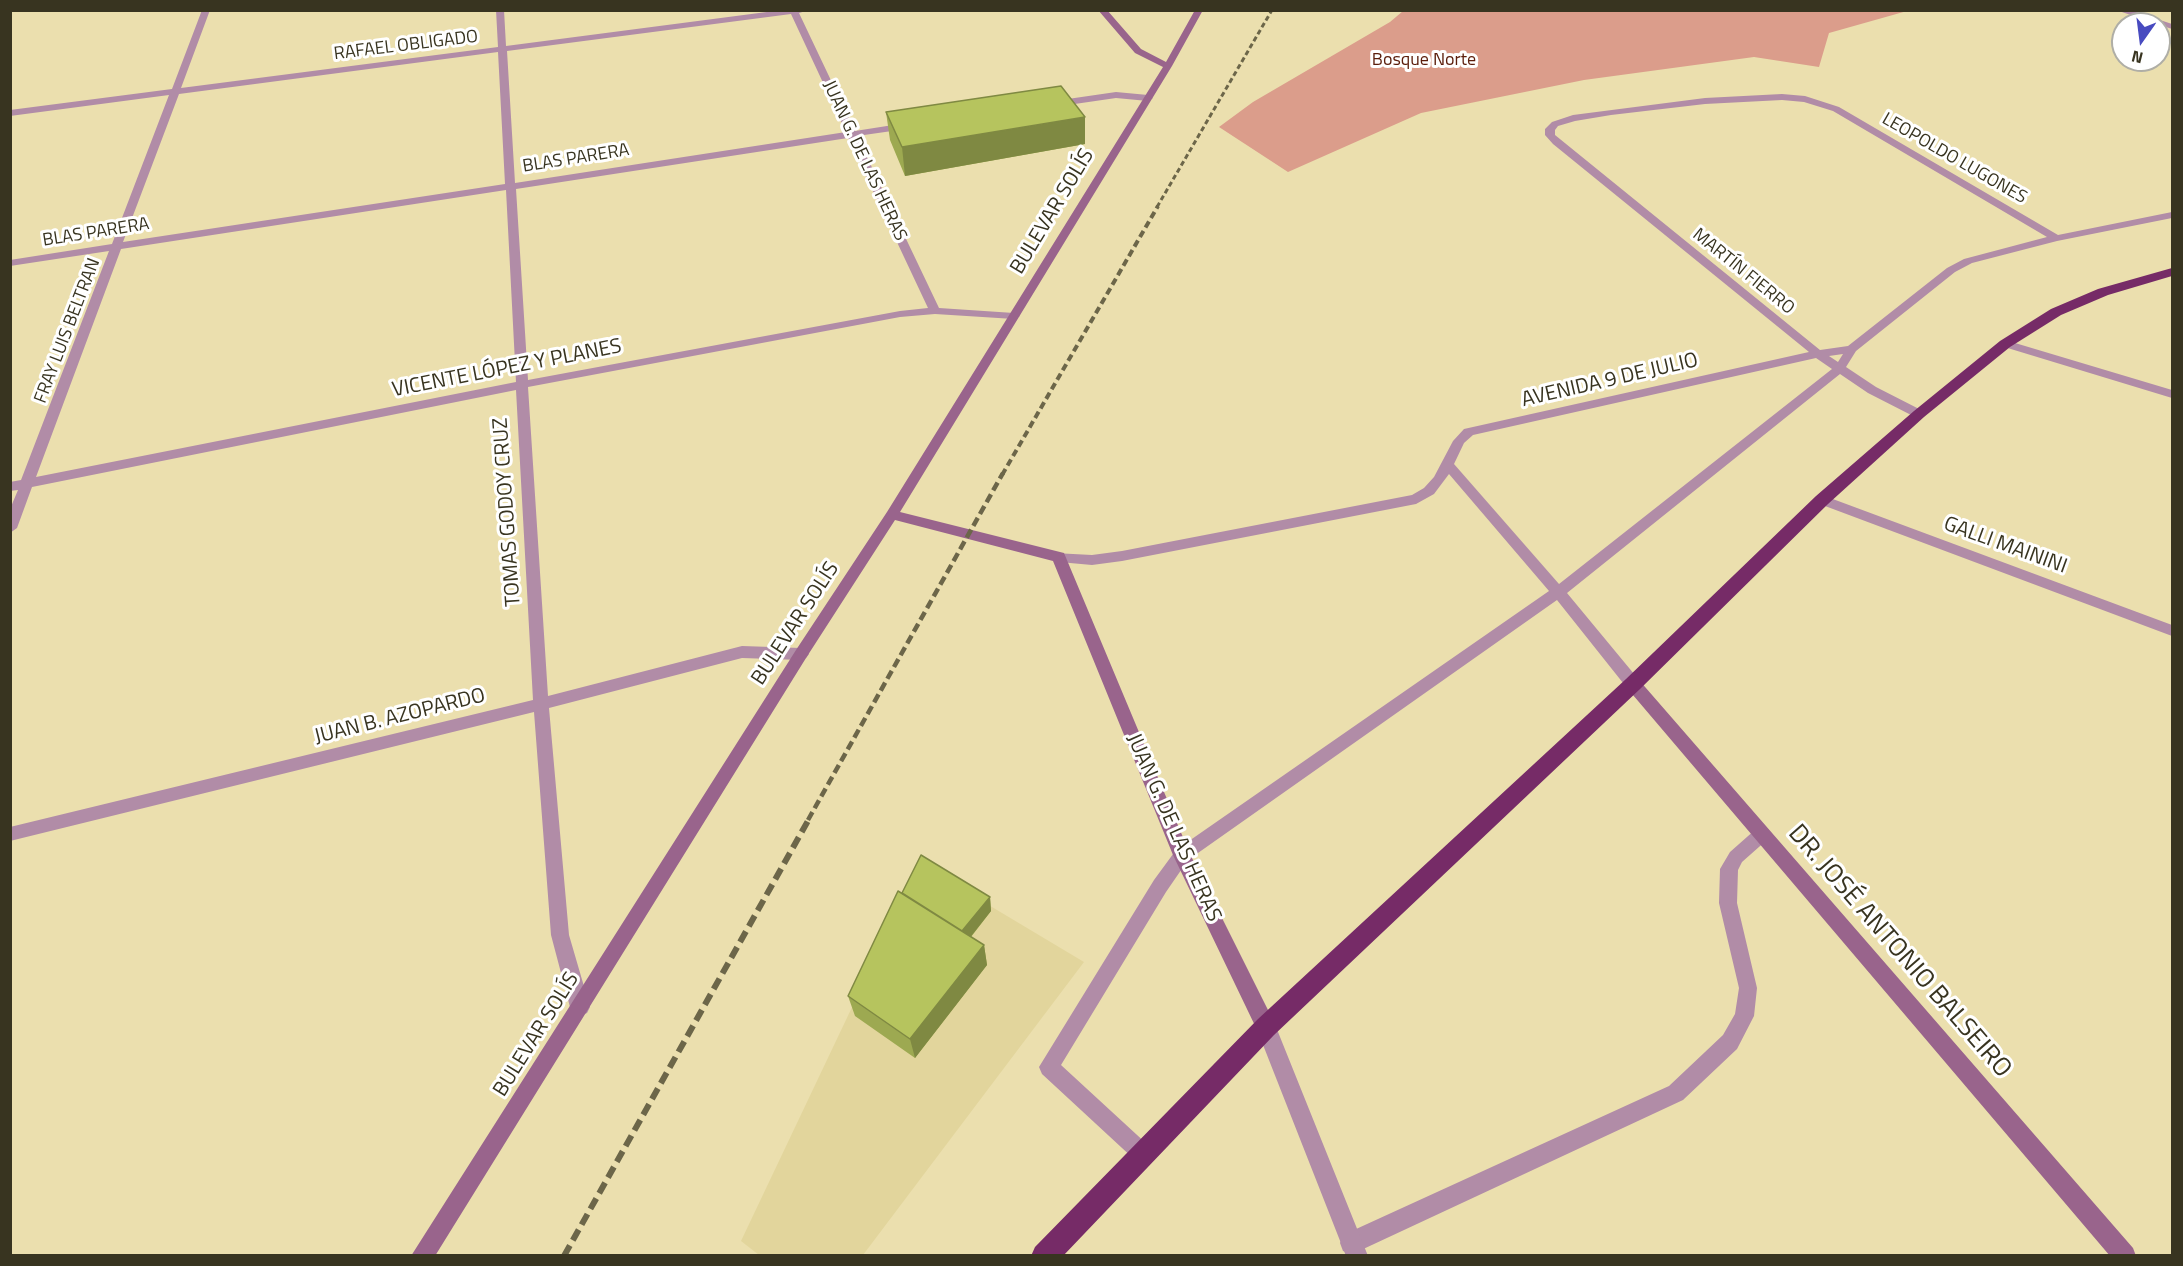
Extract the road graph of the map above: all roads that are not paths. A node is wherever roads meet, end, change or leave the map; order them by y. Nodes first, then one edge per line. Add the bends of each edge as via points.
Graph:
1 (206, 10) edge
2 (500, 10) edge
3 (805, 10) edge
4 (1101, 10) edge
5 (1199, 10) edge
6 (2120, 10) edge
7 (793, 11) edge
8 (2172, 27) edge
9 (501, 50) junction
10 (1167, 66) junction
11 (178, 91) junction
12 (1148, 98) junction
13 (1047, 105) edge
14 (10, 113) edge
15 (920, 124) edge
16 (850, 134) junction
17 (1556, 142) joint
18 (511, 186) junction
19 (2172, 215) edge
20 (2056, 238) junction
21 (119, 247) junction
22 (10, 263) edge
23 (2172, 272) edge
24 (935, 311) junction
25 (1014, 316) junction
26 (2006, 344) junction
27 (1852, 349) junction
28 (1818, 354) junction
29 (1839, 369) junction
30 (521, 385) junction
31 (2172, 394) edge
32 (1920, 414) junction
33 (1448, 465) junction
34 (27, 483) junction
35 (10, 487) edge
36 (1822, 500) junction
37 (892, 515) junction
38 (10, 528) edge
39 (1059, 557) junction
40 (1558, 592) junction
41 (2172, 631) edge
42 (801, 654) junction
43 (1633, 684) junction
44 (541, 704) junction
45 (10, 834) edge
46 (1762, 834) junction
47 (1182, 855) junction
48 (580, 1007) junction
49 (1266, 1028) junction
50 (1142, 1153) junction
51 (1354, 1249) edge
52 (422, 1256) edge
53 (1044, 1256) edge
54 (2125, 1256) edge

1 - 11 street, FRAY LUIS BELTRAN
2 - 9 street, TOMAS GODOY CRUZ
3 - 7 street, RAFAEL OBLIGADO
4 - 10 street via 1138,51
5 - 10 street, BULEVAR SOLÍS
6 - 8 street
7 - 9 street, RAFAEL OBLIGADO
7 - 16 street, JUAN G. DE LAS HERAS
9 - 11 street, RAFAEL OBLIGADO
9 - 18 street, TOMAS GODOY CRUZ
10 - 12 street, BULEVAR SOLÍS
11 - 14 street, RAFAEL OBLIGADO
11 - 21 street, FRAY LUIS BELTRAN
12 - 13 street via 1116,96
12 - 25 street, BULEVAR SOLÍS
15 - 16 street, BLAS PARERA
16 - 18 street, BLAS PARERA
16 - 24 street, JUAN G. DE LAS HERAS
17 - 20 street, LEOPOLDO LUGONES via 1550,129 1572,118 1705,101 1782,96 1805,99 1836,109
17 - 28 street, MARTÍN FIERRO
18 - 21 street, BLAS PARERA
18 - 30 street, TOMAS GODOY CRUZ
19 - 20 street
20 - 27 street via 1968,261 1951,270
21 - 22 street, BLAS PARERA
21 - 34 street, FRAY LUIS BELTRAN
23 - 26 highway via 2056,312
24 - 25 street, VICENTE LÓPEZ Y PLANES
24 - 30 street, VICENTE LÓPEZ Y PLANES via 900,314
25 - 37 street, BULEVAR SOLÍS
26 - 31 street
26 - 32 highway
27 - 28 street, AVENIDA 9 DE JULIO
27 - 29 street
28 - 29 street, MARTÍN FIERRO
28 - 33 street, AVENIDA 9 DE JULIO via 1469,432 1459,441
29 - 32 street, MARTÍN FIERRO
29 - 40 street
30 - 34 street, VICENTE LÓPEZ Y PLANES
30 - 44 street, TOMAS GODOY CRUZ
32 - 36 highway
33 - 39 street, AVENIDA 9 DE JULIO via 1430,491 1416,499 1122,556 1092,560
33 - 40 street
34 - 35 street, VICENTE LÓPEZ Y PLANES
34 - 38 street, FRAY LUIS BELTRAN
36 - 41 street, GALLI MAININI
36 - 43 highway
37 - 39 street
37 - 42 street, BULEVAR SOLÍS
39 - 47 street, JUAN G. DE LAS HERAS
40 - 43 street
40 - 47 street
42 - 44 street, JUAN B. AZOPARDO via 742,652
42 - 48 street, BULEVAR SOLÍS
43 - 46 street, DR. JOSÉ ANTONIO BALSEIRO
43 - 49 highway
44 - 45 street, JUAN B. AZOPARDO
44 - 48 street, TOMAS GODOY CRUZ via 560,935
46 - 51 street via 1736,857 1729,869 1728,903 1748,988 1744,1016 1730,1042 1676,1093
46 - 54 street, DR. JOSÉ ANTONIO BALSEIRO
47 - 49 street, JUAN G. DE LAS HERAS
47 - 50 street via 1049,1067
48 - 52 street, BULEVAR SOLÍS
49 - 50 highway
49 - 51 street, JUAN G. DE LAS HERAS
50 - 53 highway

